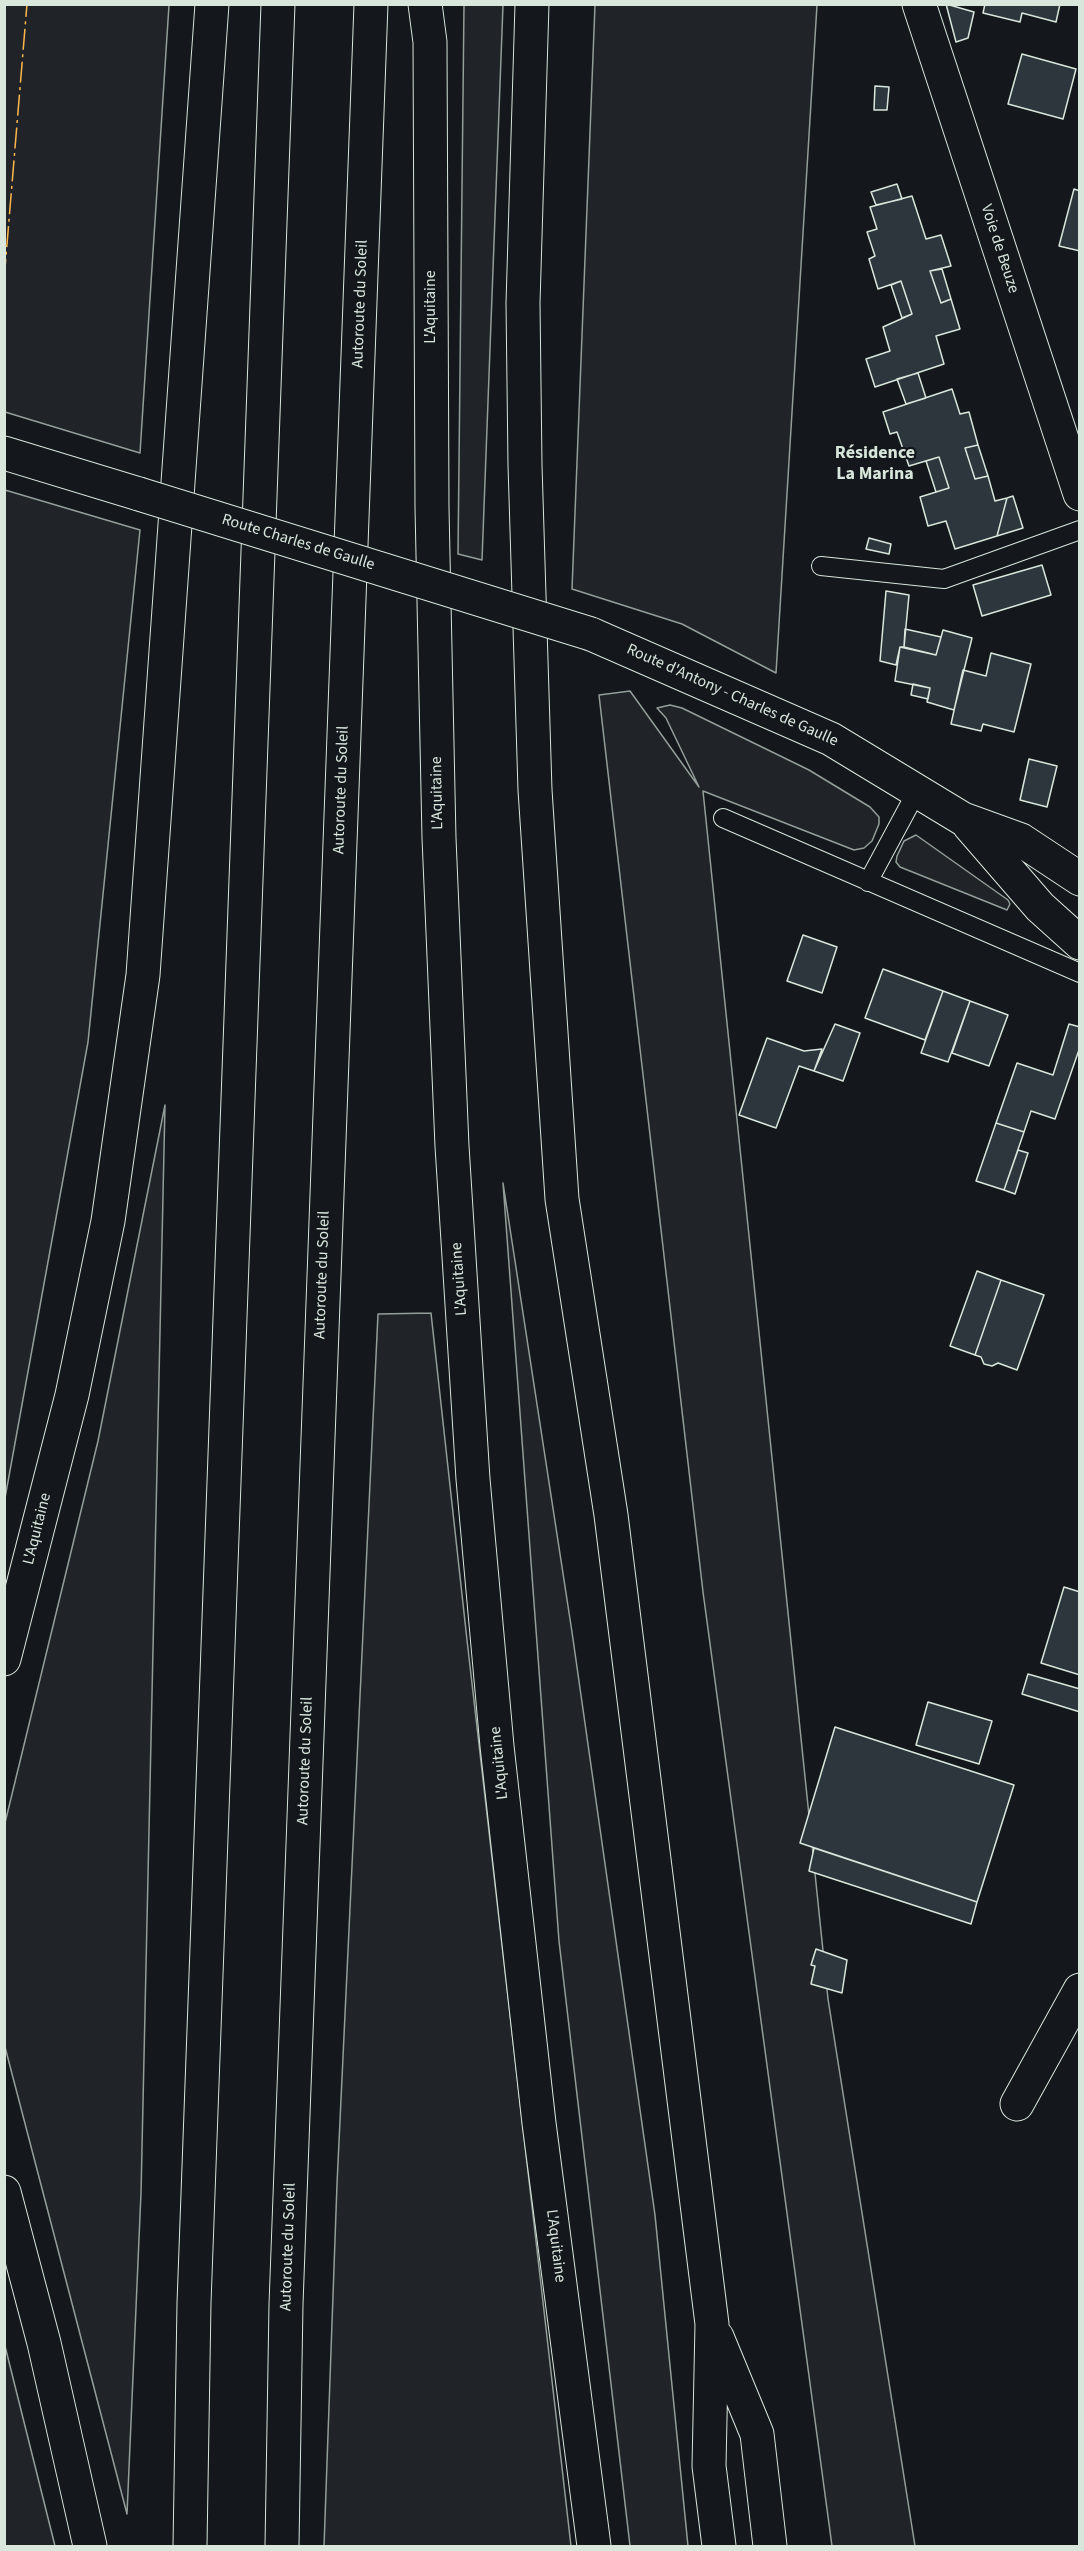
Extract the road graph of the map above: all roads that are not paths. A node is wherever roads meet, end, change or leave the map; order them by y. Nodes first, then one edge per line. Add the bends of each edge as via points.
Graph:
1 (212, 4) edge
2 (278, 4) edge
3 (371, 4) edge
4 (425, 4) edge
5 (531, 4) edge
6 (919, 4) edge
7 (4, 453) edge
8 (1077, 475) edge
9 (1080, 530) edge
10 (821, 566) dead end
11 (591, 634) joint
12 (917, 791) junction
13 (723, 818) dead end
14 (963, 819) junction
15 (1080, 879) edge
16 (868, 882) junction
17 (1080, 944) edge
18 (1080, 973) edge
19 (4, 1659) edge
20 (1080, 1990) edge
21 (1017, 2104) dead end
22 (4, 2192) edge
23 (712, 2324) junction
24 (90, 2547) edge
25 (190, 2547) edge
26 (282, 2547) edge
27 (594, 2547) edge
28 (719, 2547) edge
29 (770, 2547) edge

1 - 19 main road, L'Aquitaine via 143,975 108,1221 72,1395
2 - 25 main road via 194,2303
3 - 26 main road, Autoroute du Soleil via 287,2292
4 - 27 main road, L'Aquitaine via 430,42 432,496 439,838 452,1146 473,1479 497,1746 539,2123
5 - 23 main road via 523,303 525,465 535,790 562,1199 611,1515
6 - 8 main road, Voie de Beuze
7 - 11 main road, Route Charles de Gaulle, bridge
9 - 10 lane via 944,579
11 - 12 main road, Route d'Antony - Charles de Gaulle via 831,739
12 - 14 main road, Route d'Antony - Charles de Gaulle
12 - 16 lane
13 - 16 lane
14 - 15 main road, Route d'Antony - Charles de Gaulle via 1021,840
14 - 17 main road, Route d'Antony - Charles de Gaulle via 1040,907
16 - 18 lane
20 - 21 main road
22 - 24 main road via 44,2343
23 - 28 main road via 710,2466
23 - 29 main road via 757,2434

